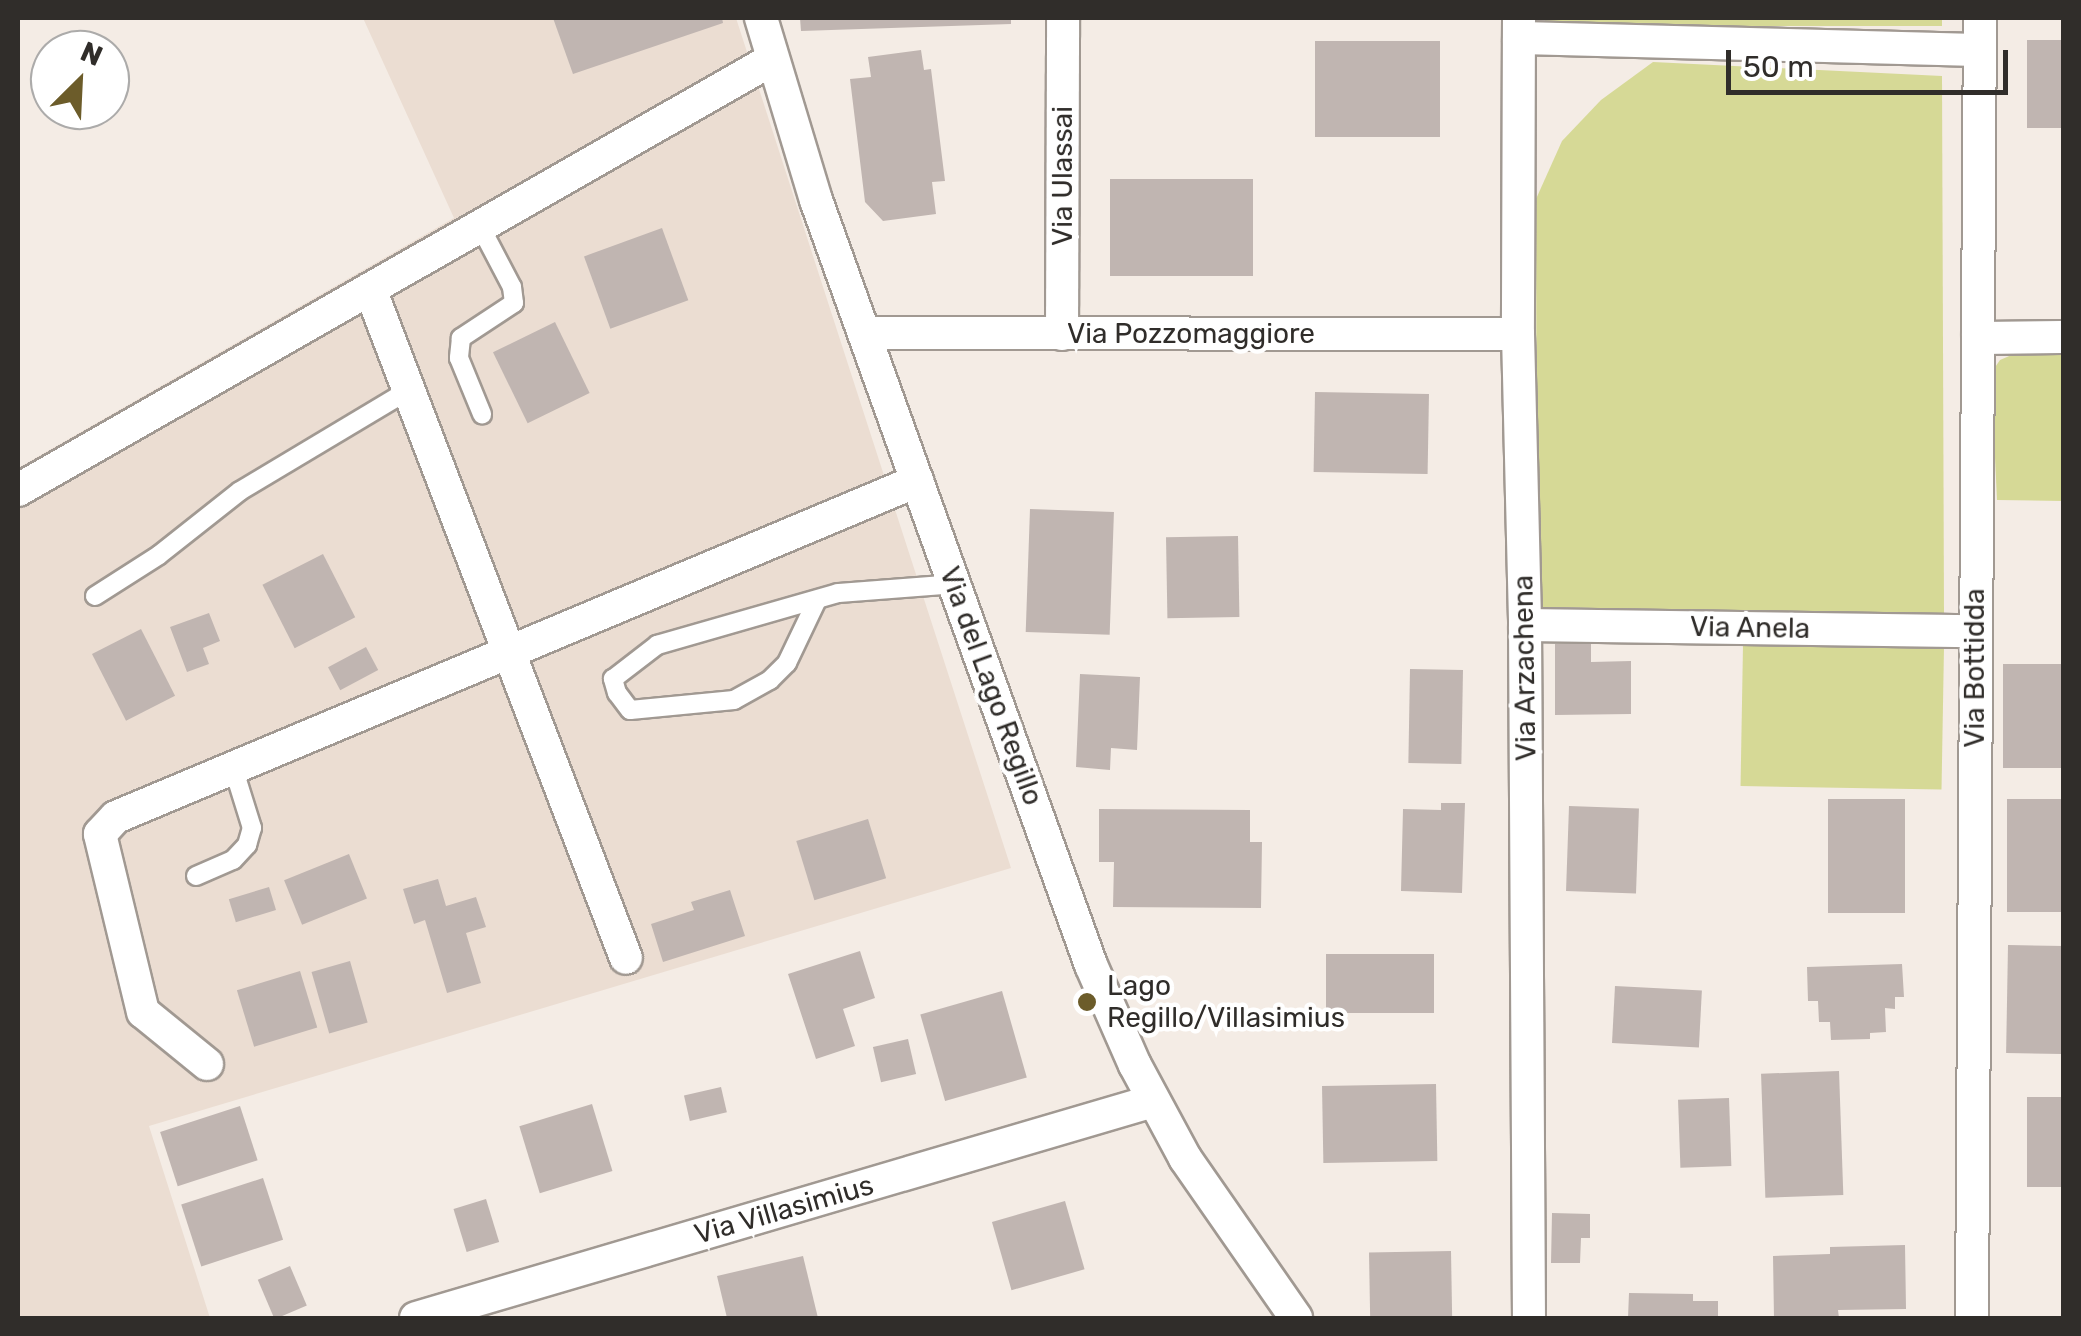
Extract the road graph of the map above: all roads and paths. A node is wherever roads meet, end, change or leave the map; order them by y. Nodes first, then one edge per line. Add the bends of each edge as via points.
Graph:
1 (761, 18) edge
2 (1064, 18) edge
3 (1980, 18) edge
4 (1519, 28) edge
5 (1980, 50) junction
6 (773, 58) junction
7 (480, 226) junction
8 (370, 289) junction
9 (864, 333) junction
10 (1062, 334) junction
11 (1518, 334) junction
12 (2064, 337) edge
13 (1978, 338) junction
14 (408, 390) junction
15 (482, 414) dead end
16 (916, 480) junction
17 (18, 490) edge
18 (954, 584) junction
19 (95, 596) dead end
20 (817, 600) junction
21 (1526, 625) junction
22 (1975, 631) junction
23 (509, 652) junction
24 (233, 767) junction
25 (196, 876) dead end
26 (626, 958) dead end
27 (208, 1064) dead end
28 (1153, 1101) junction
29 (416, 1318) edge
30 (1296, 1318) edge
31 (1530, 1318) edge
32 (1972, 1318) edge

1 - 6 street, Via del Lago Regillo
2 - 10 street, Via Ulassai
3 - 5 street, Via Bottidda
4 - 5 street
4 - 11 street, Via Arzachena
5 - 13 street, Via Bottidda
6 - 7 street
6 - 9 street, Via del Lago Regillo
7 - 8 street
7 - 15 lane via 514,302 461,338 459,358
8 - 14 street
8 - 17 street
9 - 10 street, Via Pozzomaggiore
9 - 16 street, Via del Lago Regillo
10 - 11 street, Via Pozzomaggiore
11 - 21 street, Via Arzachena
12 - 13 street
13 - 22 street, Via Bottidda
14 - 19 lane via 240,491
14 - 23 street
16 - 18 street, Via del Lago Regillo
16 - 23 street
18 - 20 lane
18 - 28 street, Via del Lago Regillo via 1091,965
20 - 20 lane via 657,645 614,679 617,693 630,710 734,700 787,663
21 - 22 street, Via Anela
21 - 31 street, Via Arzachena
22 - 32 street, Via Bottidda
23 - 24 street
23 - 26 street
24 - 25 lane via 252,828 247,845 233,860
24 - 27 street via 116,816 100,834 144,1012
28 - 29 street, Via Villasimius
28 - 30 street, Via del Lago Regillo via 1203,1187

